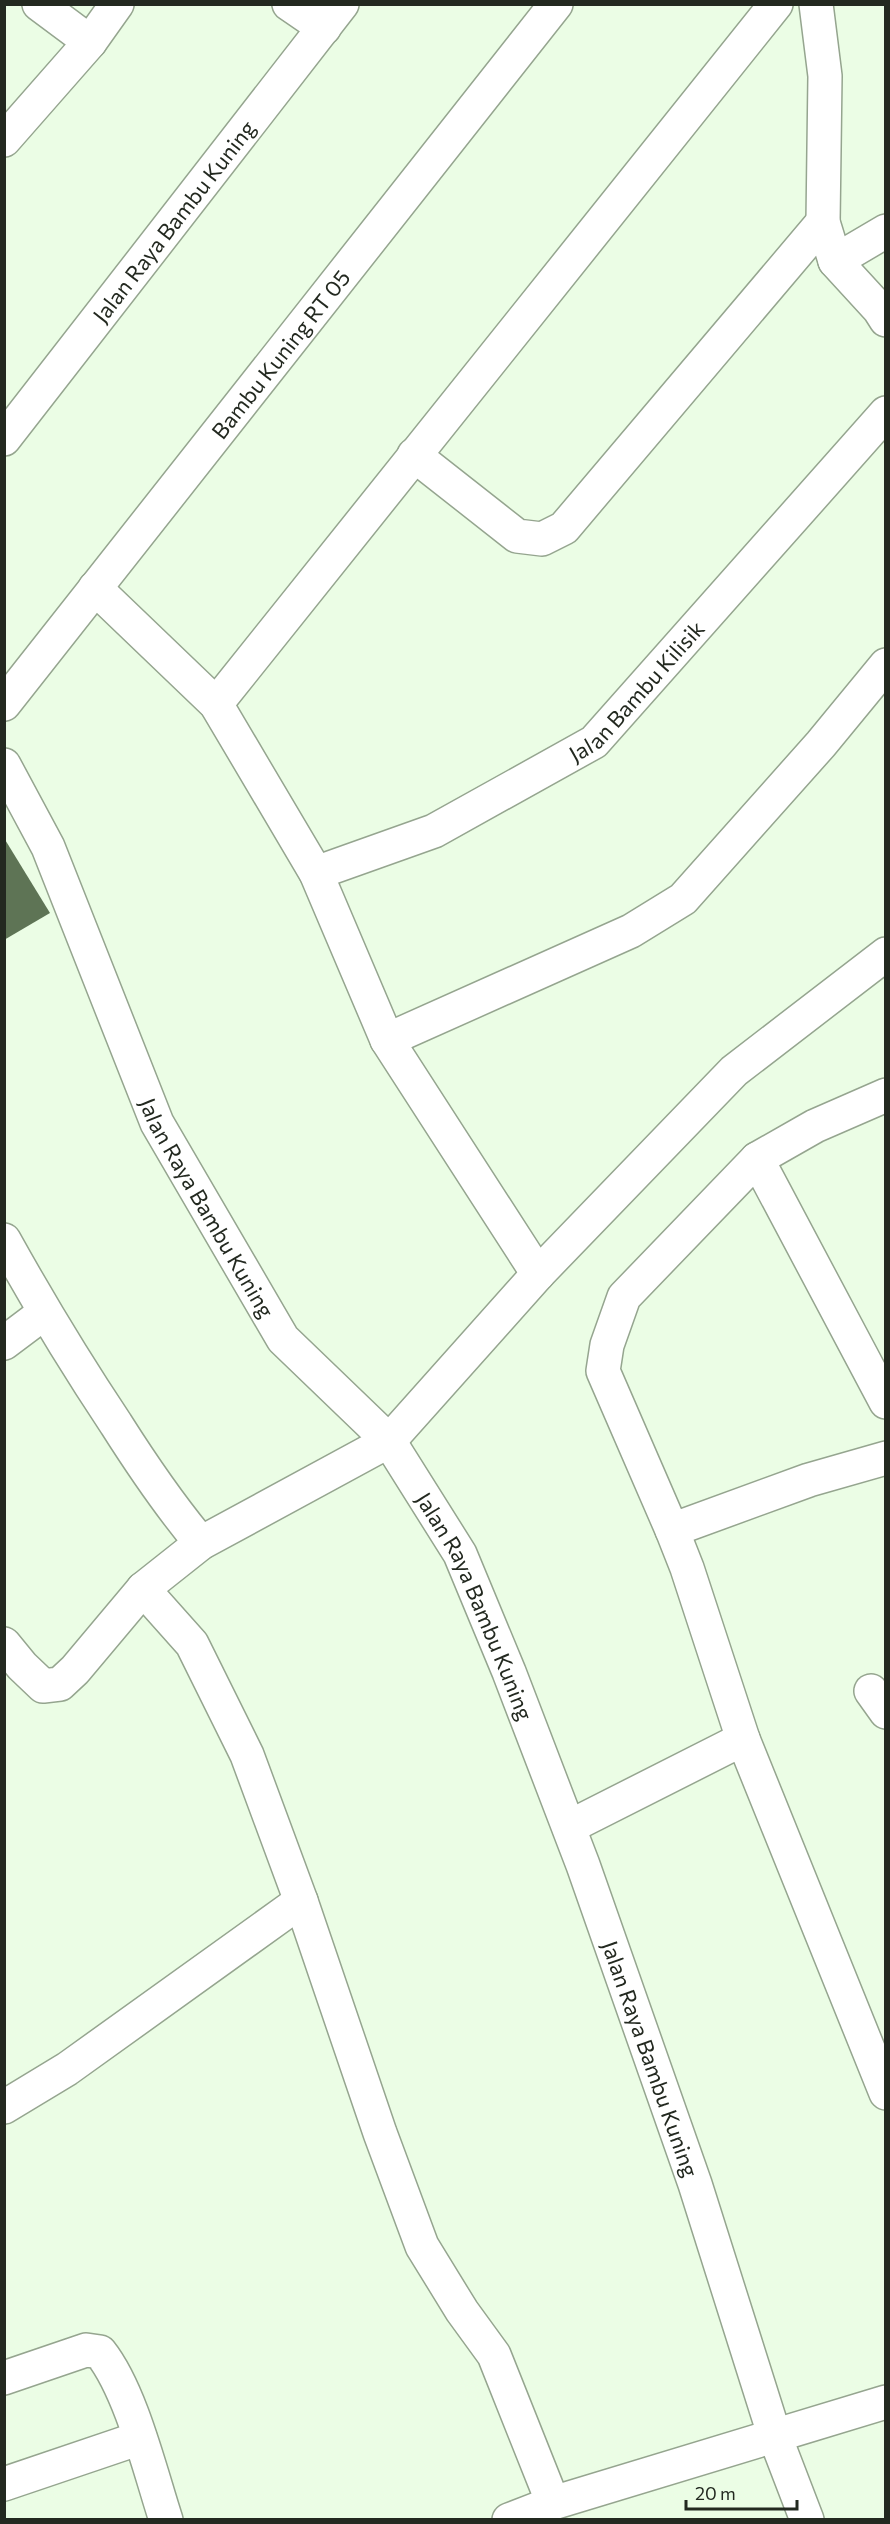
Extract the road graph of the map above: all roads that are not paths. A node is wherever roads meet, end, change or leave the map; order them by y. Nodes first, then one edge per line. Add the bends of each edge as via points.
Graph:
1 (39, 4) edge
2 (117, 4) edge
3 (289, 4) edge
4 (556, 4) edge
5 (776, 4) edge
6 (816, 4) edge
7 (333, 16) edge
8 (90, 42) junction
9 (4, 140) edge
10 (823, 222) junction
11 (885, 231) edge
12 (835, 261) junction
13 (885, 320) edge
14 (885, 413) edge
15 (4, 439) edge
16 (414, 456) junction
17 (95, 588) junction
18 (885, 665) edge
19 (4, 704) edge
20 (216, 704) junction
21 (4, 765) edge
22 (316, 873) junction
23 (885, 954) edge
24 (387, 1040) junction
25 (885, 1095) edge
26 (757, 1159) junction
27 (4, 1240) edge
28 (538, 1274) junction
29 (44, 1313) junction
30 (4, 1343) edge
31 (885, 1402) edge
32 (389, 1441) junction
33 (885, 1458) edge
34 (672, 1530) junction
35 (201, 1543) junction
36 (153, 1600) junction
37 (4, 1644) edge
38 (743, 1739) junction
39 (568, 1827) junction
40 (301, 1901) junction
41 (885, 2093) edge
42 (4, 2107) edge
43 (4, 2378) edge
44 (885, 2402) edge
45 (774, 2434) junction
46 (140, 2438) junction
47 (4, 2484) edge
48 (553, 2502) junction
49 (166, 2520) edge
50 (508, 2520) edge
51 (807, 2520) edge

1 - 8 street
2 - 8 street
3 - 7 street
4 - 17 street, Bambu Kuning RT 05
5 - 16 street
6 - 10 street via 825,76
7 - 15 street, Jalan Raya Bambu Kuning
8 - 9 street
10 - 12 street
10 - 16 street via 564,528 542,539 517,536
11 - 12 street
12 - 13 street
14 - 22 street, Jalan Bambu Kilisik via 594,742 434,831
16 - 20 street
17 - 19 street, Bambu Kuning RT 05
17 - 20 street
18 - 24 street via 821,744 683,899 632,931
20 - 22 street
21 - 32 street, Jalan Raya Bambu Kuning via 48,847 157,1123 283,1339
22 - 24 street
23 - 28 street via 734,1071
24 - 28 street
25 - 26 street via 815,1126
26 - 31 street
26 - 34 street via 624,1297 607,1345 603,1371
27 - 29 street
28 - 32 street
29 - 30 street
29 - 35 street via 171,1508
32 - 35 street
32 - 39 street, Jalan Raya Bambu Kuning via 460,1554
33 - 34 street via 808,1480
34 - 38 street
35 - 36 street
36 - 37 street via 60,1684 44,1686
36 - 40 street via 192,1644 247,1755
38 - 39 street
38 - 41 street
39 - 45 street, Jalan Raya Bambu Kuning via 695,2184
40 - 42 street via 67,2069
40 - 48 street via 422,2246 494,2355
43 - 46 street via 86,2350 100,2352 118,2381
44 - 45 street
45 - 48 street
45 - 51 street, Jalan Raya Bambu Kuning
46 - 47 street
46 - 49 street
48 - 50 street

